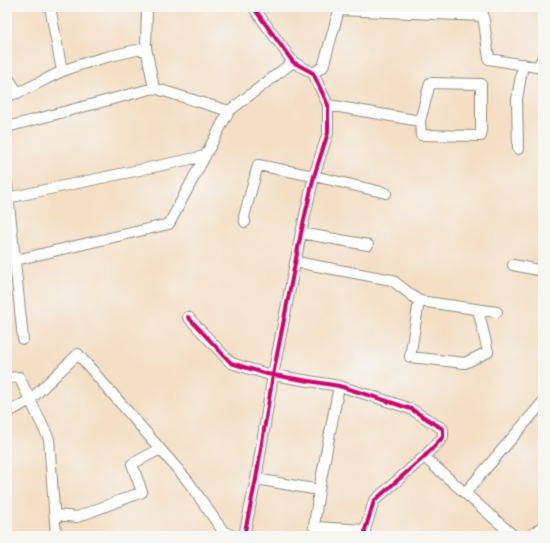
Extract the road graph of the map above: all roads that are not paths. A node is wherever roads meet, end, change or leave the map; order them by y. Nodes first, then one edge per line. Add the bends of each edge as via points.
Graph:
1 (50, 7) edge
2 (147, 7) edge
3 (253, 7) edge
4 (339, 8) edge
5 (483, 12) edge
6 (146, 48) junction
7 (543, 57) edge
8 (293, 62) junction
9 (522, 64) junction
10 (540, 68) edge
11 (62, 71) junction
12 (313, 73) junction
13 (7, 76) edge
14 (154, 88) junction
15 (18, 93) junction
16 (7, 96) edge
17 (328, 104) junction
18 (229, 110) junction
19 (420, 121) junction
20 (7, 127) edge
21 (518, 149) dead end
22 (205, 156) junction
23 (314, 176) junction
24 (7, 184) edge
25 (386, 193) dead end
26 (8, 198) edge
27 (245, 222) dead end
28 (301, 233) junction
29 (368, 245) dead end
30 (11, 261) edge
31 (296, 262) junction
32 (513, 266) dead end
33 (543, 271) edge
34 (419, 301) junction
35 (478, 309) junction
36 (497, 312) dead end
37 (188, 318) dead end
38 (23, 339) dead end
39 (273, 375) junction
40 (7, 378) edge
41 (339, 386) junction
42 (30, 400) junction
43 (543, 402) edge
44 (7, 413) edge
45 (160, 449) junction
46 (424, 457) junction
47 (256, 479) junction
48 (319, 490) junction
49 (465, 493) junction
50 (56, 515) junction
51 (543, 526) edge
52 (365, 533) edge
53 (56, 536) edge
54 (233, 536) edge
55 (244, 536) edge
56 (514, 536) edge
57 (530, 536) edge

1 - 11 street
2 - 6 street
3 - 8 street
4 - 5 street
4 - 12 street via 323,67
5 - 9 street via 488,59
6 - 11 street
6 - 14 street
7 - 10 street
8 - 12 street
8 - 18 street
9 - 10 street
9 - 21 street via 517,99
11 - 15 street
12 - 17 street
13 - 15 street
14 - 18 street
14 - 20 street
15 - 16 street
17 - 19 street
17 - 23 street via 328,133
18 - 22 street
19 - 19 street via 421,135 481,136 481,84 430,83
22 - 26 street
22 - 30 street via 169,224
23 - 25 street
23 - 27 street via 258,165 244,217
23 - 28 street
24 - 26 street
26 - 30 street
28 - 29 street
28 - 31 street
30 - 38 street
31 - 34 street via 392,280
31 - 39 street
32 - 33 street
34 - 35 street
34 - 35 street via 410,356 465,363 488,352
35 - 36 street
37 - 39 street via 231,363
39 - 41 street
39 - 47 street
40 - 42 street via 19,377
41 - 46 street via 411,409 443,429 443,436
41 - 48 street
42 - 44 street
42 - 45 street via 78,354
42 - 50 street via 49,439
43 - 49 street
45 - 50 street via 132,464 142,492 77,517
45 - 54 street via 187,480 223,531
46 - 49 street
46 - 52 street via 374,501
47 - 48 street
47 - 55 street
48 - 52 street via 314,527
49 - 56 street
50 - 53 street
51 - 57 street

